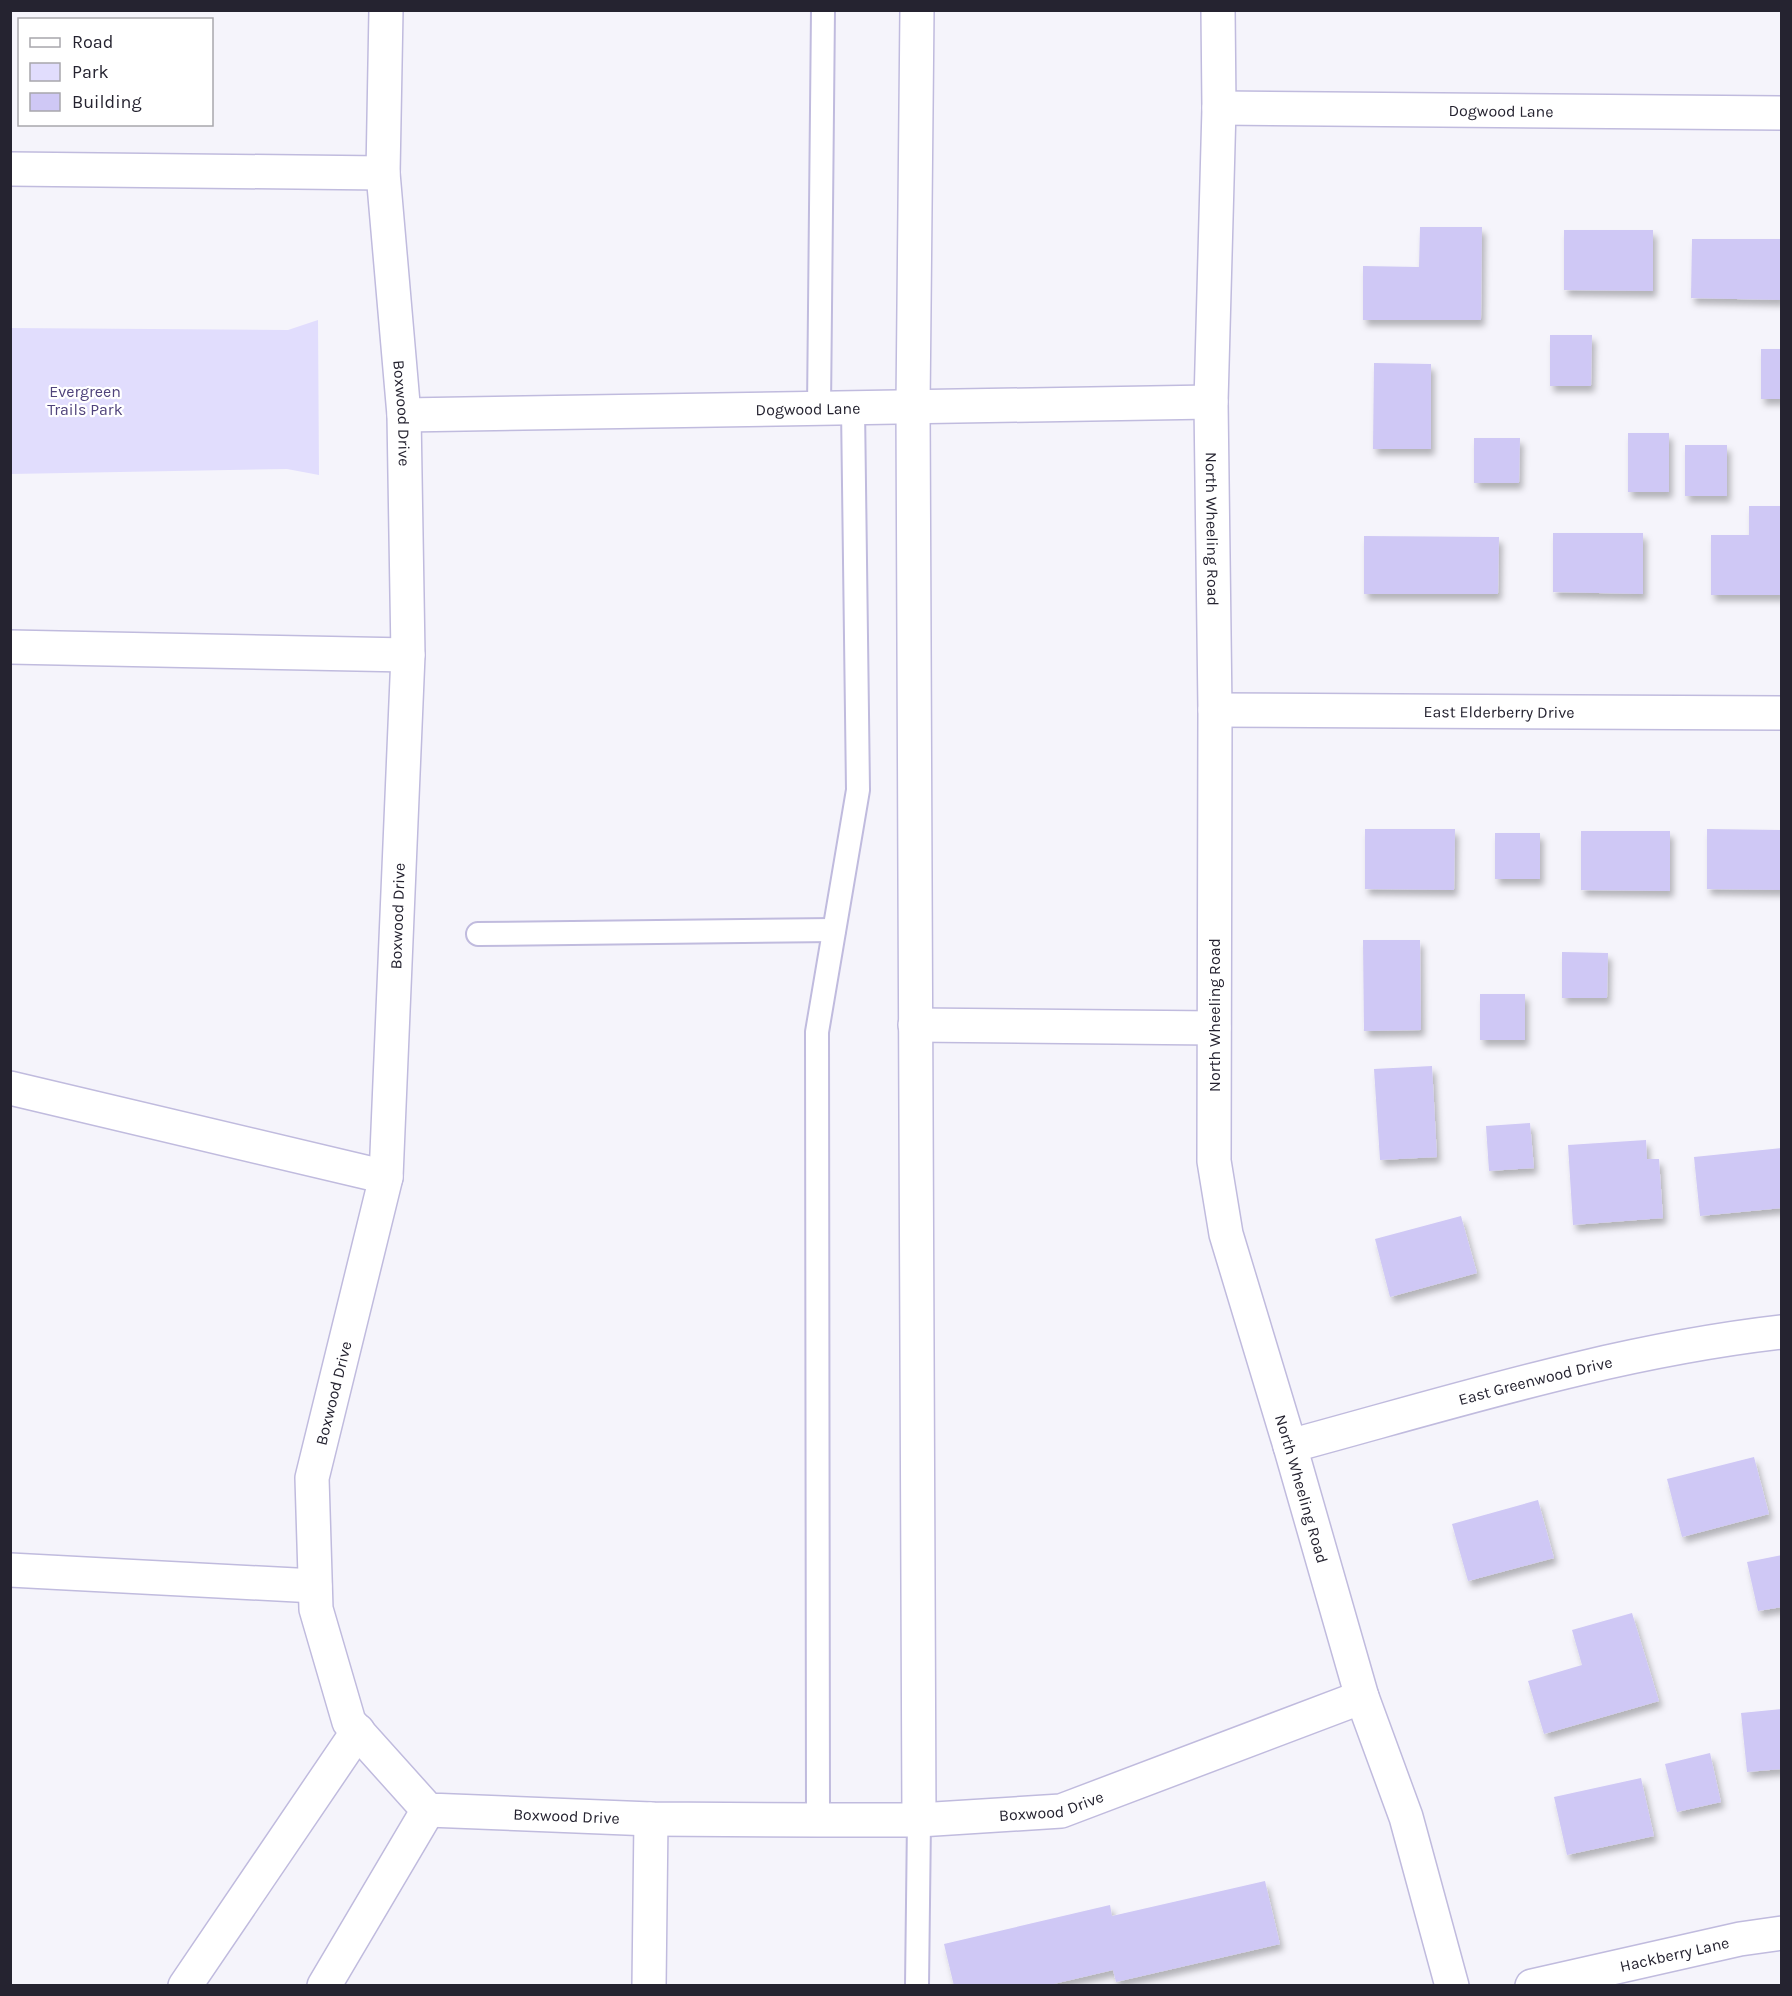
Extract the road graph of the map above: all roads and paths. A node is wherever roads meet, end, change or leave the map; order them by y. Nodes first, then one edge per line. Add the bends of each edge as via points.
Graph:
1 (386, 10) edge
2 (823, 10) edge
3 (917, 10) edge
4 (1218, 10) edge
5 (1219, 108) junction
6 (1782, 113) edge
7 (10, 169) edge
8 (383, 173) junction
9 (1211, 402) junction
10 (913, 406) junction
11 (819, 408) junction
12 (853, 408) junction
13 (404, 415) junction
14 (10, 647) edge
15 (408, 655) junction
16 (1215, 710) junction
17 (1782, 713) edge
18 (834, 930) junction
19 (478, 934) dead end
20 (915, 1025) junction
21 (1214, 1028) junction
22 (10, 1088) edge
23 (386, 1177) junction
24 (1782, 1332) edge
25 (1290, 1446) junction
26 (10, 1570) edge
27 (315, 1586) junction
28 (1362, 1697) junction
29 (357, 1731) junction
30 (428, 1810) junction
31 (651, 1819) junction
32 (818, 1820) junction
33 (919, 1820) junction
34 (1782, 1933) edge
35 (185, 1986) edge
36 (324, 1986) edge
37 (649, 1986) edge
38 (917, 1986) edge
39 (1452, 1986) edge
40 (1532, 1986) edge

1 - 8 street, Boxwood Drive
2 - 11 lane
3 - 10 street
4 - 5 street, North Wheeling Road
5 - 6 street, Dogwood Lane
5 - 9 street, North Wheeling Road
7 - 8 street
8 - 13 street, Boxwood Drive
9 - 10 street, Dogwood Lane
9 - 16 street, North Wheeling Road
10 - 12 street, Dogwood Lane
10 - 20 street
11 - 12 street, Dogwood Lane
11 - 13 street, Dogwood Lane
12 - 18 lane via 858,790
13 - 15 street, Boxwood Drive
14 - 15 street
15 - 23 street, Boxwood Drive
16 - 17 street, East Elderberry Drive
16 - 21 street, North Wheeling Road
18 - 19 lane
18 - 32 lane via 817,1032
20 - 21 street
20 - 33 street
21 - 25 street, North Wheeling Road via 1214,1161 1226,1234
22 - 23 street
23 - 27 street, Boxwood Drive via 312,1478
24 - 25 street, East Greenwood Drive via 1720,1339 1612,1360
25 - 28 street, North Wheeling Road
26 - 27 street
27 - 29 street, Boxwood Drive via 316,1609 349,1722
28 - 33 street, Boxwood Drive via 1062,1811
28 - 39 street, North Wheeling Road via 1406,1817
29 - 30 street, Boxwood Drive
29 - 35 street
30 - 31 street, Boxwood Drive
30 - 36 street
31 - 32 street, Boxwood Drive
31 - 37 street
32 - 33 street, Boxwood Drive
33 - 38 lane
34 - 40 street, Hackberry Lane

